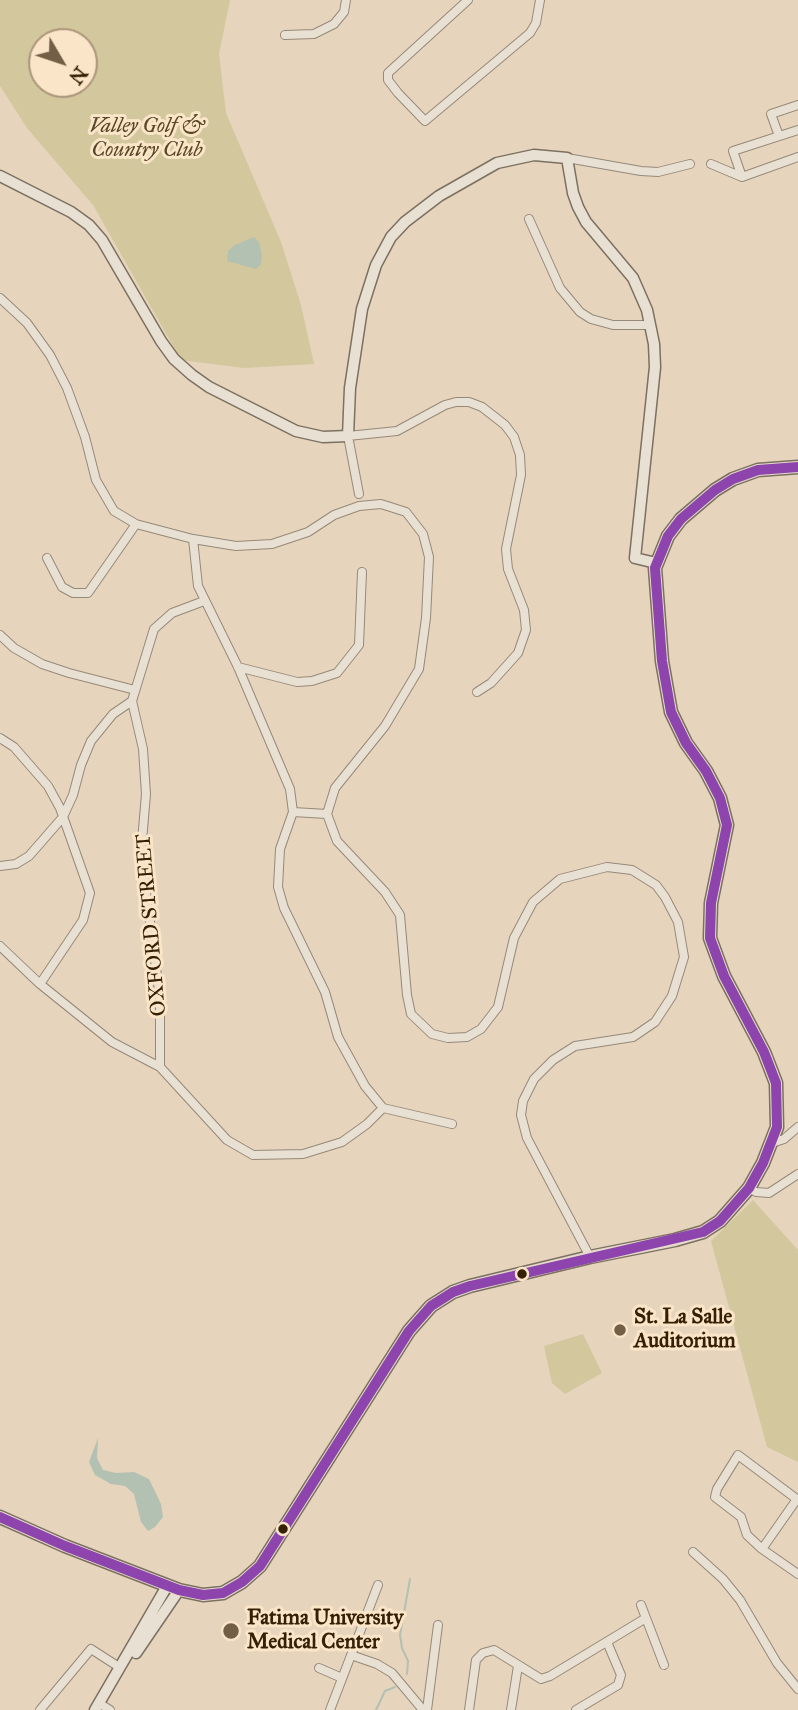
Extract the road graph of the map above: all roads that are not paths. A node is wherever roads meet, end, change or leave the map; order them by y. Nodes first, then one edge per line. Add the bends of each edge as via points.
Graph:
1 (346, 0) edge
2 (468, 0) edge
3 (540, 0) edge
4 (285, 34) dead end
5 (798, 105) edge
6 (798, 130) edge
7 (779, 136) junction
8 (798, 157) edge
9 (567, 158) junction
10 (690, 164) dead end
11 (711, 164) dead end
12 (0, 176) edge
13 (742, 177) junction
14 (529, 219) dead end
15 (0, 298) edge
16 (650, 325) junction
17 (348, 436) junction
18 (798, 467) edge
19 (359, 494) dead end
20 (136, 524) junction
21 (193, 539) junction
22 (47, 558) dead end
23 (656, 563) junction
24 (362, 572) dead end
25 (204, 601) junction
26 (0, 635) edge
27 (238, 667) junction
28 (135, 690) junction
29 (477, 692) dead end
30 (132, 701) junction
31 (0, 738) edge
32 (293, 812) junction
33 (327, 814) junction
34 (63, 817) junction
35 (0, 866) edge
36 (0, 946) edge
37 (40, 984) junction
38 (160, 1067) junction
39 (383, 1108) junction
40 (452, 1124) dead end
41 (798, 1127) edge
42 (772, 1143) junction
43 (798, 1174) edge
44 (749, 1188) junction
45 (590, 1257) junction
46 (798, 1499) edge
47 (0, 1517) edge
48 (762, 1549) junction
49 (694, 1552) dead end
50 (798, 1574) edge
51 (378, 1585) dead end
52 (173, 1588) junction
53 (641, 1605) dead end
54 (646, 1618) junction
55 (438, 1625) dead end
56 (139, 1641) junction
57 (607, 1642) junction
58 (351, 1655) junction
59 (664, 1665) dead end
60 (119, 1667) junction
61 (518, 1667) junction
62 (319, 1668) dead end
63 (342, 1678) junction
64 (798, 1689) edge
65 (102, 1708) edge
66 (40, 1710) edge
67 (330, 1710) edge
68 (425, 1710) edge
69 (469, 1710) edge
70 (512, 1710) edge
71 (576, 1710) edge

1 - 4 street via 344,12 334,24 314,34
2 - 3 street via 388,73 398,93 425,121 530,33
5 - 7 street via 771,114
6 - 7 street
7 - 13 street via 733,151
8 - 13 street
9 - 10 street via 658,172
9 - 16 street via 578,207 639,287
9 - 17 street via 534,155 497,163 439,196 391,237 362,309
11 - 13 street
12 - 17 street via 89,225 161,341 192,375 296,431
14 - 16 street via 560,288 580,312 613,325
15 - 20 street via 27,323 50,355 72,400 96,480 114,510
16 - 23 street via 655,367 635,558
17 - 19 street
17 - 29 street via 397,431 445,405 469,402 500,420 514,437 521,475 506,549 526,630 513,660
18 - 23 main road via 758,470 715,489 681,519
20 - 21 street
20 - 22 street via 88,593 62,587
21 - 25 street
21 - 33 street via 236,546 272,544 308,532 334,515 381,504 406,512 423,534 429,557 419,668 386,726 335,788
23 - 42 main road via 654,588 671,712 720,797 727,825 711,903 710,938 776,1083 777,1126
24 - 27 street via 359,645 337,673 297,682
25 - 27 street
25 - 28 street via 172,613 154,629
26 - 28 street via 42,664
27 - 32 street via 290,789
28 - 30 street
30 - 34 street via 113,714 91,741
30 - 38 street, OXFORD STREET via 143,749 141,853 160,999
31 - 34 street via 38,773
32 - 33 street
32 - 39 street via 281,849 278,887 284,908 325,992 338,1037
33 - 45 street via 337,841 400,915 411,1014 432,1034 448,1038 467,1037 481,1029 498,1007 514,937 533,902 560,879 607,867 632,870 656,885 665,897 678,922 684,957 672,996 655,1022 632,1037 575,1046 534,1079 523,1101 527,1138
34 - 35 street via 29,856
34 - 37 street via 90,893 83,920
36 - 37 street
37 - 38 street via 113,1042
38 - 39 street via 227,1140 253,1156 303,1154 342,1142
39 - 40 street
41 - 42 street
42 - 44 main road
43 - 44 street via 769,1193
44 - 45 main road via 720,1221 703,1232
45 - 52 main road via 470,1286 431,1306 409,1331 260,1566 223,1592 203,1595
46 - 48 street
46 - 48 street via 738,1455 735,1459 715,1497 741,1517 747,1535
47 - 52 main road
48 - 50 street
49 - 64 street via 740,1600
51 - 58 street
52 - 56 street
53 - 54 street
54 - 57 street
54 - 59 street
55 - 68 street
56 - 60 street
56 - 65 street
57 - 61 street via 541,1679
57 - 71 street via 621,1675 618,1685
58 - 63 street
58 - 68 street via 392,1673
60 - 65 street
60 - 66 street via 91,1649
61 - 69 street via 494,1650 483,1653 476,1660
61 - 70 street
62 - 63 street
63 - 67 street

